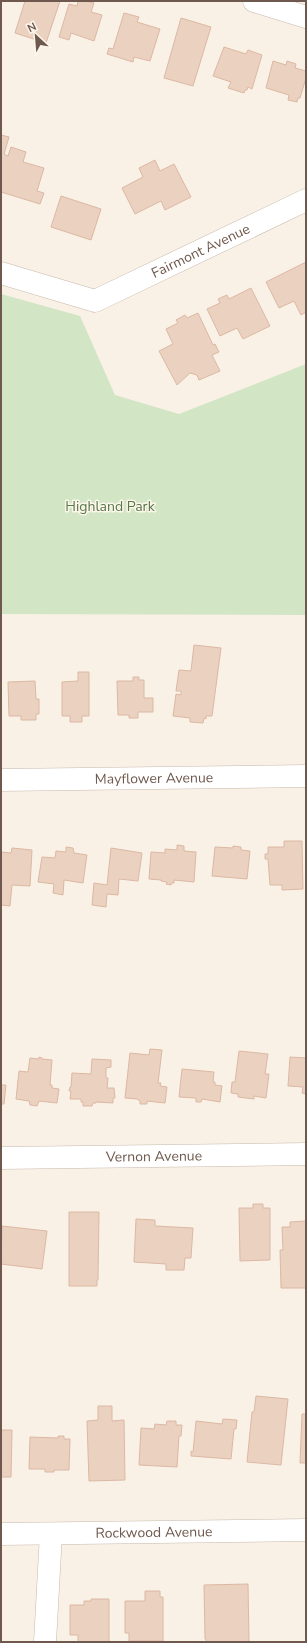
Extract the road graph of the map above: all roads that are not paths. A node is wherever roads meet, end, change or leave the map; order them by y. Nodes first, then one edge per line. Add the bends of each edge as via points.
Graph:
1 (254, 1) edge
2 (306, 17) edge
3 (306, 200) edge
4 (1, 273) edge
5 (306, 776) edge
6 (1, 780) edge
7 (306, 1154) edge
8 (1, 1158) edge
9 (306, 1530) edge
10 (1, 1534) edge
11 (51, 1534) junction
12 (45, 1642) edge

1 - 2 street
3 - 4 street, Fairmont Avenue via 95,301
5 - 6 street, Mayflower Avenue
7 - 8 street, Vernon Avenue
9 - 11 street, Rockwood Avenue
10 - 11 street, Rockwood Avenue
11 - 12 street

